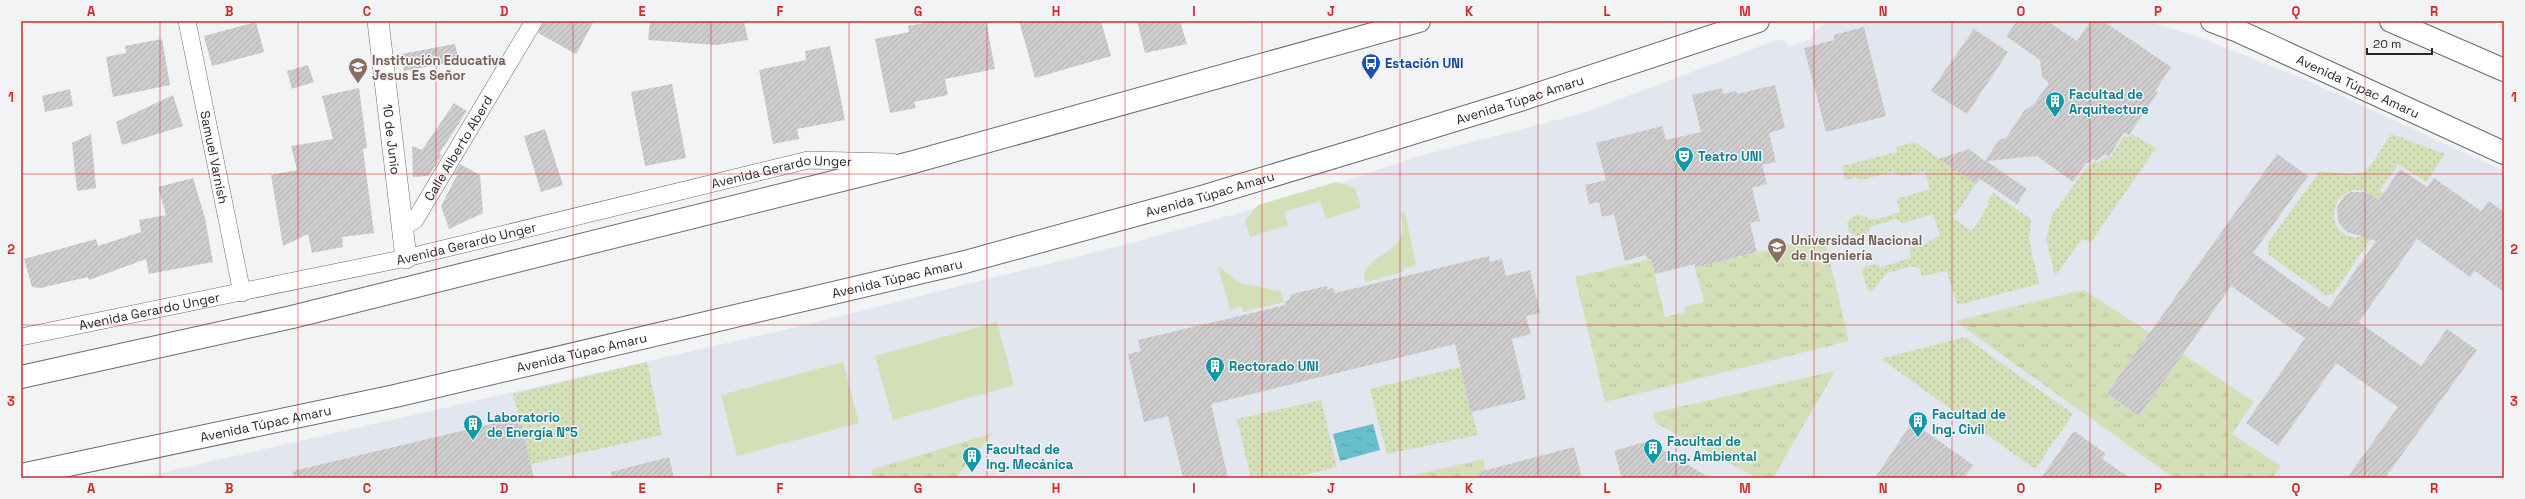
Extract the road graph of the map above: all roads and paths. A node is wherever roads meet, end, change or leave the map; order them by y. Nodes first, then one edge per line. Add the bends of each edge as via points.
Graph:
1 (187, 21) edge
2 (378, 21) edge
3 (534, 21) edge
4 (1418, 21) edge
5 (1758, 21) edge
6 (2212, 21) edge
7 (2391, 21) edge
8 (2504, 70) edge
9 (2504, 153) edge
10 (910, 163) junction
11 (401, 228) junction
12 (406, 258) junction
13 (242, 293) junction
14 (21, 337) edge
15 (21, 377) edge
16 (21, 475) edge

1 - 13 street, Samuel Varnish
2 - 11 street, 10 de Junio
3 - 11 street, Calle Alberto Aberd via 415,220
4 - 10 main road
5 - 16 main road, Avenida Túpac Amaru via 1520,100 1374,145 1205,196 965,262 395,396
6 - 9 main road, Avenida Túpac Amaru
7 - 8 main road
10 - 12 street, Avenida Gerardo Unger via 808,160
10 - 15 main road via 292,317
11 - 12 street, 10 de Junio
12 - 13 street, Avenida Gerardo Unger
13 - 14 street, Avenida Gerardo Unger

